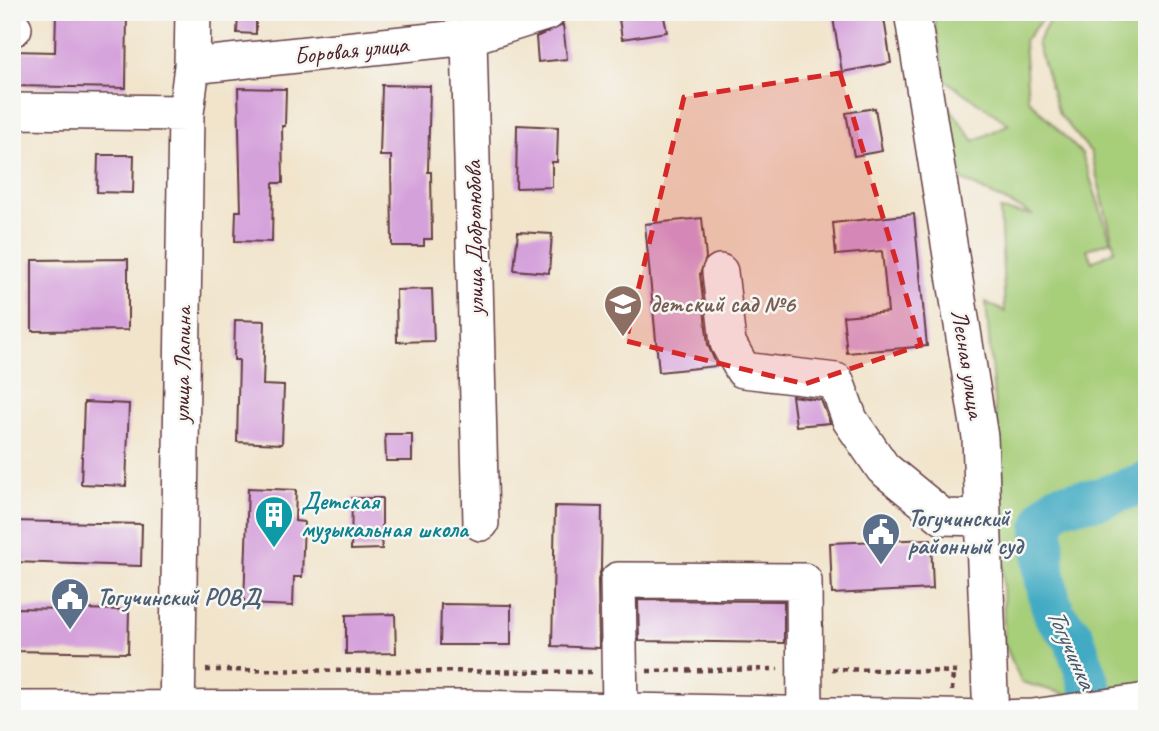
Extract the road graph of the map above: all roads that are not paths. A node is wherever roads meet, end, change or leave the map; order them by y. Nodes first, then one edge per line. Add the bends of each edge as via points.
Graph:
1 (193, 12) edge
2 (548, 12) edge
3 (912, 12) edge
4 (469, 37) junction
5 (192, 66) junction
6 (12, 111) edge
7 (186, 113) junction
8 (720, 272) dead end
9 (983, 518) junction
10 (481, 523) dead end
11 (1133, 703) edge
12 (12, 709) edge
13 (620, 710) junction
14 (178, 713) edge
15 (471, 713) edge
16 (805, 715) edge
17 (991, 718) edge

1 - 5 street, улица Лапина
2 - 4 street, Боровая улица
3 - 9 street, Лесная улица via 980,437
4 - 5 street, Боровая улица
4 - 10 street, улица Добролюбова
5 - 7 street, улица Лапина
6 - 7 street
7 - 14 street, улица Лапина
8 - 9 street via 728,342 743,370 836,381 850,420 883,468 943,517
9 - 17 street, Лесная улица
11 - 17 street
12 - 14 street
13 - 15 street
13 - 16 street
13 - 16 street via 618,580 804,581
14 - 15 street
16 - 17 street

